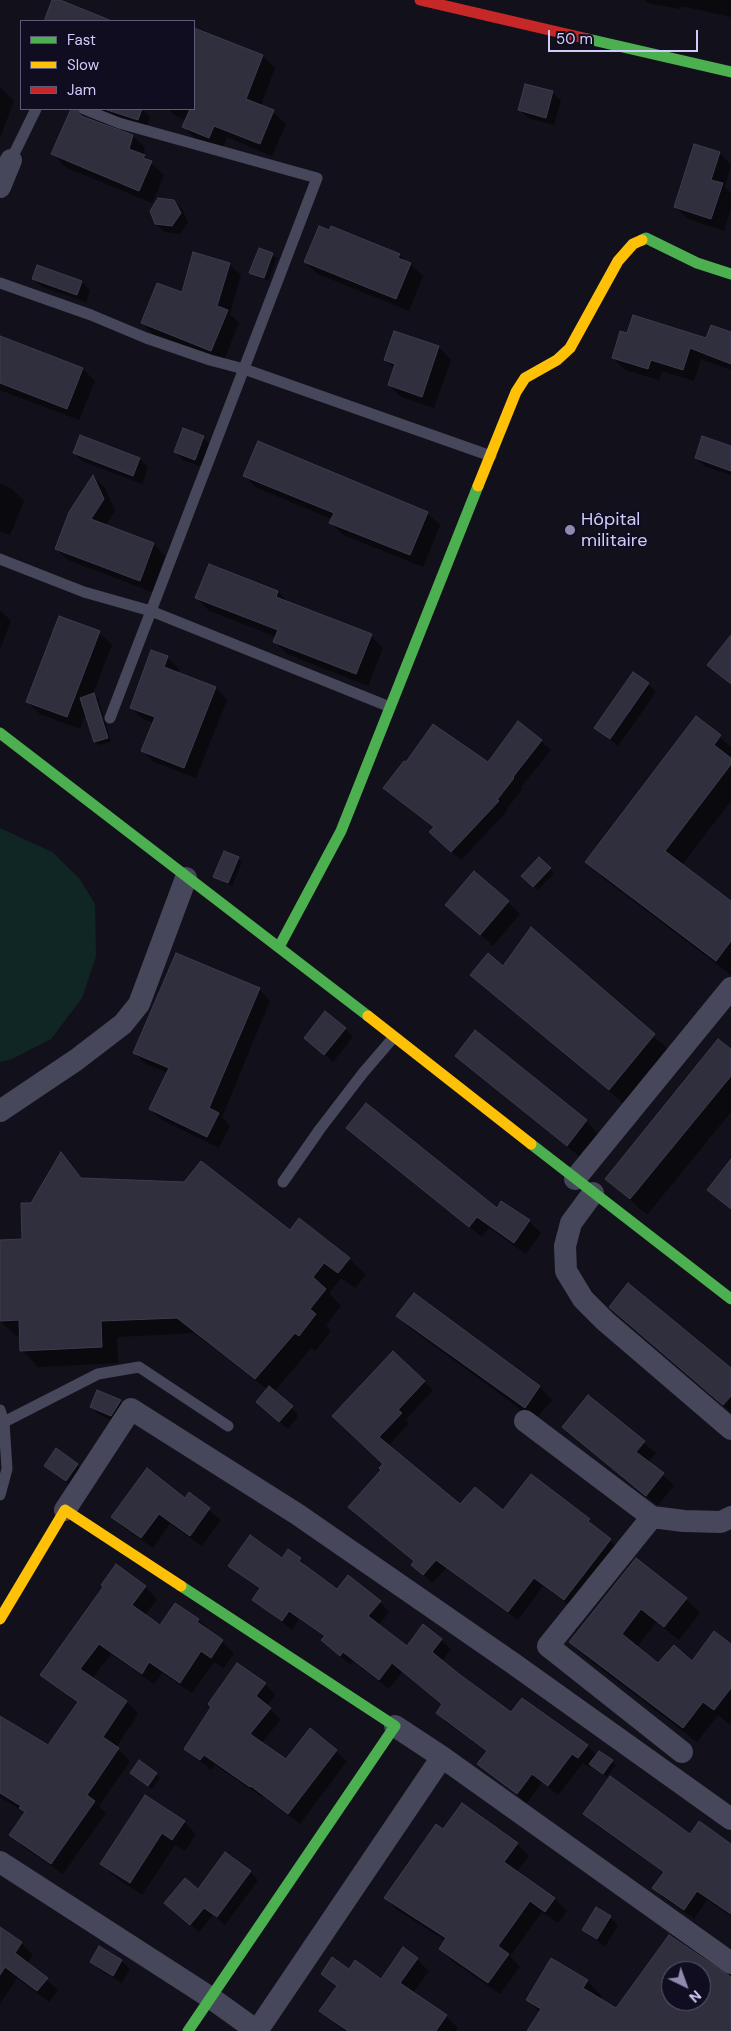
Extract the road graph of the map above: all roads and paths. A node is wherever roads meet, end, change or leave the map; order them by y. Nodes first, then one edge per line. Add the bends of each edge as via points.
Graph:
1 (420, 0) edge
2 (731, 72) edge
3 (36, 110) edge
4 (87, 110) edge
5 (11, 160) joint
6 (0, 187) edge
7 (731, 274) edge
8 (0, 283) edge
9 (244, 369) junction
10 (491, 456) junction
11 (0, 560) edge
12 (151, 611) junction
13 (390, 707) junction
14 (110, 718) dead end
15 (0, 733) edge
16 (186, 878) junction
17 (279, 947) junction
18 (731, 988) edge
19 (393, 1038) junction
20 (0, 1111) edge
21 (575, 1179) junction
22 (283, 1182) dead end
23 (593, 1193) junction
24 (731, 1299) edge
25 (0, 1410) edge
26 (525, 1421) dead end
27 (4, 1422) junction
28 (228, 1426) dead end
29 (731, 1429) edge
30 (0, 1495) edge
31 (64, 1510) junction
32 (652, 1517) junction
33 (731, 1517) edge
34 (0, 1619) edge
35 (395, 1726) junction
36 (682, 1752) dead end
37 (442, 1757) junction
38 (731, 1820) edge
39 (0, 1862) edge
40 (731, 1963) edge
41 (211, 1998) junction
42 (188, 2031) edge
43 (257, 2031) edge

1 - 2 street
3 - 5 lane
4 - 9 lane via 138,128 317,178
5 - 6 street
7 - 10 street via 646,238 633,244 618,261 570,348 557,360 525,378 516,392
8 - 9 lane via 156,341
9 - 10 lane
9 - 12 lane
10 - 13 street
11 - 12 lane via 84,592
12 - 13 lane
12 - 14 lane
13 - 17 street via 341,831
15 - 16 street
16 - 17 street
16 - 20 street via 139,1004 123,1024
17 - 19 street
18 - 21 street
19 - 21 street
19 - 22 lane via 320,1129
21 - 23 street
23 - 24 street
23 - 29 street via 572,1223 565,1246 566,1271 583,1299 605,1321
25 - 27 lane
26 - 32 street
27 - 28 lane via 98,1374 139,1367
27 - 30 lane via 7,1469
31 - 34 street
31 - 35 street
31 - 38 street via 131,1409 305,1519
32 - 33 street via 721,1522
32 - 36 street via 548,1646
35 - 37 street
35 - 41 street
37 - 40 street
37 - 43 street
39 - 41 street
41 - 42 street
41 - 43 street

